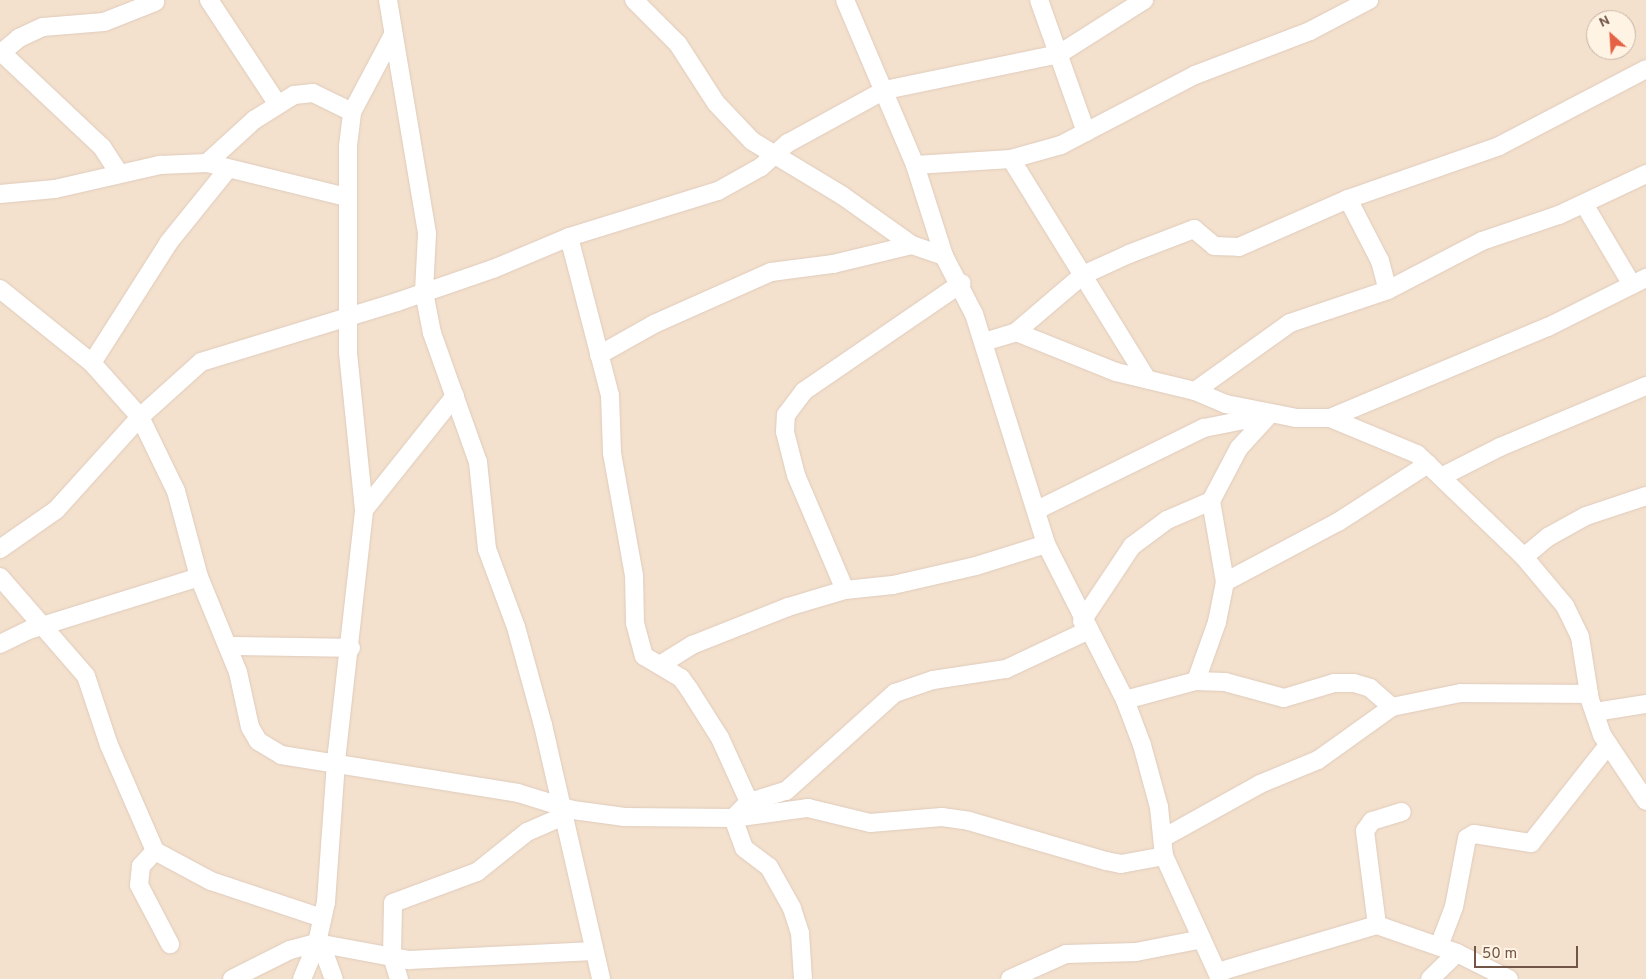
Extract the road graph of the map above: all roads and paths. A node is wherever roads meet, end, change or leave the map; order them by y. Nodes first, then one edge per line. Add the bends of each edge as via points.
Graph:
1 (209, 0) edge
2 (388, 0) edge
3 (634, 0) edge
4 (845, 0) edge
5 (1039, 0) edge
6 (1144, 0) edge
7 (1368, 0) edge
8 (155, 2) dead end
9 (395, 28) junction
10 (1, 52) edge
11 (1059, 54) junction
12 (1646, 69) edge
13 (885, 90) junction
14 (277, 103) junction
15 (352, 112) junction
16 (1086, 132) junction
17 (773, 154) junction
18 (1011, 159) junction
19 (207, 163) junction
20 (915, 165) junction
21 (228, 169) junction
22 (119, 173) junction
23 (1646, 174) edge
24 (0, 194) edge
25 (346, 197) junction
26 (1348, 199) junction
27 (1584, 204) junction
28 (569, 237) junction
29 (912, 245) junction
30 (944, 256) junction
31 (1083, 275) junction
32 (1639, 282) edge
33 (962, 283) junction
34 (0, 289) edge
35 (1388, 290) junction
36 (424, 292) junction
37 (349, 313) junction
38 (1016, 332) junction
39 (984, 342) junction
40 (599, 355) junction
41 (92, 363) junction
42 (1147, 380) junction
43 (1646, 386) edge
44 (1194, 391) junction
45 (455, 396) junction
46 (140, 417) junction
47 (1266, 418) junction
48 (1330, 418) junction
49 (1428, 464) junction
50 (1443, 476) junction
51 (1646, 496) edge
52 (1211, 501) junction
53 (364, 510) junction
54 (1037, 510) junction
55 (1046, 544) junction
56 (0, 549) edge
57 (1524, 557) junction
58 (0, 577) edge
59 (198, 577) junction
60 (1225, 582) junction
61 (846, 590) junction
62 (40, 626) junction
63 (1085, 626) junction
64 (0, 644) edge
65 (228, 646) junction
66 (350, 648) junction
67 (660, 665) junction
68 (1196, 681) junction
69 (1589, 694) junction
70 (1125, 700) junction
71 (1646, 704) edge
72 (1392, 707) junction
73 (1595, 712) junction
74 (1608, 745) junction
75 (336, 762) junction
76 (1646, 801) edge
77 (749, 802) junction
78 (562, 810) junction
79 (1402, 812) dead end
80 (733, 818) junction
81 (1163, 838) junction
82 (155, 850) junction
83 (1164, 856) junction
84 (322, 918) junction
85 (1377, 925) junction
86 (1202, 939) junction
87 (170, 944) dead end
88 (319, 944) junction
89 (1439, 946) junction
90 (594, 951) junction
91 (1457, 952) junction
92 (392, 956) junction
93 (1219, 976) edge
94 (232, 979) edge
95 (302, 979) edge
96 (334, 979) edge
97 (399, 979) edge
98 (601, 979) edge
99 (803, 979) edge
100 (1010, 979) edge
101 (1430, 979) edge
102 (1509, 979) edge

1 - 14 street
2 - 9 street
3 - 17 street via 678,44 716,103 752,141
4 - 13 street
5 - 11 street
6 - 11 street
7 - 16 street via 1310,31 1195,75
8 - 10 street via 104,22 43,27 19,38
9 - 15 street
9 - 36 street via 402,101 427,234
10 - 22 street via 51,95 102,147
11 - 13 street
11 - 16 street
12 - 26 street via 1499,146
13 - 17 street
13 - 20 street
14 - 15 street via 313,93
14 - 19 street
15 - 25 street
16 - 18 street
17 - 28 street via 761,167 718,191
17 - 29 street via 843,196
18 - 20 street
18 - 31 street
19 - 21 street
19 - 22 street
20 - 30 street
21 - 25 street
21 - 41 street via 169,242
22 - 24 street via 55,189
23 - 27 street
25 - 37 street
26 - 31 street via 1239,247 1227,250 1214,246 1194,230
26 - 35 street via 1380,261
27 - 32 street
27 - 35 street via 1482,241
28 - 36 street
28 - 40 street
29 - 30 street
29 - 40 street via 833,264 771,272 632,335
30 - 33 street
31 - 38 street
31 - 42 street
32 - 48 street via 1548,327
33 - 39 street
33 - 61 street via 804,391 786,415 785,432 796,475
34 - 41 street
35 - 44 street via 1290,323
36 - 37 street
36 - 45 street via 442,372
37 - 46 street via 201,362
37 - 53 street via 348,352
38 - 39 street
38 - 42 street
39 - 54 street
40 - 67 street via 610,395 609,428 634,575 635,623 644,656
41 - 46 street
42 - 44 street
43 - 50 street via 1500,447
44 - 47 street
45 - 53 street
45 - 78 street via 478,462 487,549 516,627
46 - 56 street via 56,510
46 - 59 street via 176,491
47 - 48 street
47 - 52 street via 1229,462
47 - 54 street via 1204,428
48 - 49 street via 1373,432
49 - 50 street
49 - 60 street via 1338,522
50 - 57 street
51 - 57 street via 1586,516 1548,537
52 - 60 street
52 - 63 street via 1167,520 1132,546
53 - 66 street
54 - 55 street
55 - 61 street via 976,566 893,585
55 - 63 street
57 - 69 street via 1574,620
58 - 62 street
59 - 62 street
59 - 65 street
60 - 68 street via 1212,640
61 - 67 street via 788,607 692,645
62 - 64 street
62 - 82 street via 86,676 109,745
63 - 70 street
63 - 77 street via 1006,669 933,680 895,693 786,791
65 - 66 street
65 - 75 street via 250,727 258,741 295,760
66 - 75 street
67 - 77 street via 689,689 720,738
68 - 70 street
68 - 72 street via 1224,682 1284,698 1334,683 1354,683 1370,688
69 - 72 street via 1461,693
69 - 73 street
70 - 81 street via 1142,745
71 - 73 street
72 - 81 street via 1318,760 1260,784
73 - 74 street
74 - 76 street
74 - 89 street via 1531,842 1474,834 1467,838 1454,907
75 - 78 street
75 - 84 street
77 - 80 street
78 - 80 street via 625,817
78 - 90 street
78 - 92 street via 461,880 395,900
79 - 85 street via 1372,821 1365,831
80 - 83 street via 808,808 870,823 942,817 1121,864
80 - 99 street via 744,848 769,867 792,908 800,933
81 - 83 street
82 - 84 street via 211,881
82 - 87 street via 141,866 139,885
83 - 86 street
84 - 88 street
85 - 89 street
85 - 93 street
86 - 93 street
86 - 100 street via 1136,952 1066,954
88 - 92 street
88 - 94 street via 290,950
88 - 95 street
88 - 96 street
89 - 91 street
90 - 92 street via 426,960
90 - 98 street
91 - 101 street
91 - 102 street
92 - 97 street

